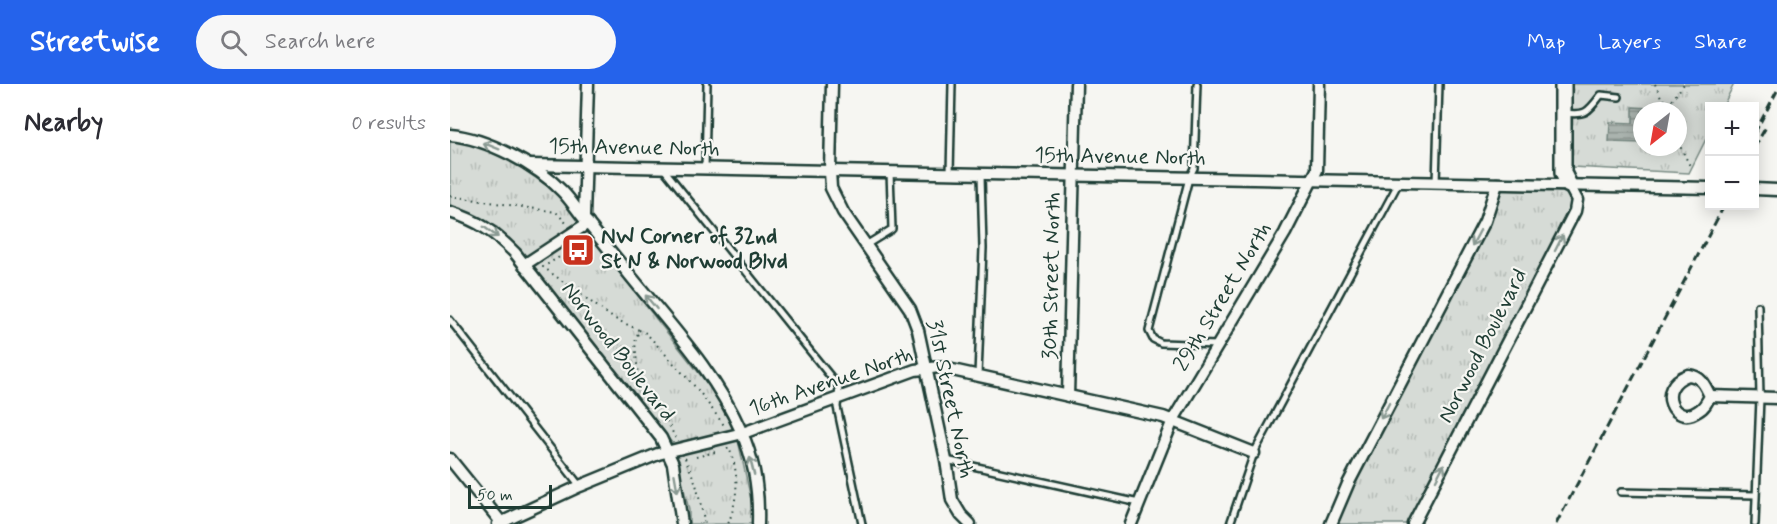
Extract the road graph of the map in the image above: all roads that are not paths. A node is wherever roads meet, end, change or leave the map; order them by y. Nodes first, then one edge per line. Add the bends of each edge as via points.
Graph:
1 (588, 84) edge
2 (707, 84) edge
3 (832, 84) edge
4 (952, 84) edge
5 (1076, 84) edge
6 (1197, 84) edge
7 (1319, 84) edge
8 (1439, 84) edge
9 (1563, 84) edge
10 (1619, 97) dead end
11 (1563, 113) junction
12 (450, 135) edge
13 (530, 165) junction
14 (586, 166) junction
15 (663, 168) junction
16 (705, 169) junction
17 (830, 171) junction
18 (890, 172) junction
19 (950, 173) junction
20 (981, 174) junction
21 (1074, 176) junction
22 (1189, 178) junction
23 (1312, 180) junction
24 (1400, 182) junction
25 (1436, 183) junction
26 (1497, 184) junction
27 (1569, 186) junction
28 (1705, 188) edge
29 (1759, 189) edge
30 (1777, 190) edge
31 (450, 212) edge
32 (586, 220) junction
33 (866, 245) junction
34 (524, 265) junction
35 (1758, 306) dead end
36 (450, 320) edge
37 (1217, 345) junction
38 (926, 369) junction
39 (978, 377) junction
40 (1068, 396) junction
41 (1710, 396) dead end
42 (838, 398) junction
43 (1760, 398) junction
44 (1777, 398) edge
45 (1173, 420) junction
46 (742, 433) junction
47 (668, 453) junction
48 (1254, 453) junction
49 (946, 460) junction
50 (452, 463) edge
51 (580, 486) junction
52 (1620, 492) dead end
53 (1755, 495) junction
54 (1141, 503) junction
55 (499, 523) edge
56 (682, 524) edge
57 (758, 524) edge
58 (862, 524) edge
59 (970, 524) edge
60 (1131, 524) edge
61 (1230, 524) edge
62 (1331, 524) edge
63 (1413, 524) edge
64 (1755, 524) edge

1 - 14 street
2 - 16 lane
3 - 17 street, 31st Street North
4 - 19 lane
5 - 21 street, 30th Street North
6 - 22 lane via 1194,168
7 - 23 street, 29th Street North via 1317,170
8 - 25 lane
9 - 11 street
10 - 11 lane via 1601,95 1584,114
11 - 27 street via 1563,173
13 -> 12 street via 481,142
13 - 14 street, 15th Avenue North
13 - 32 street via 562,190
14 - 15 street, 15th Avenue North
14 - 32 street
15 - 16 street, 15th Avenue North
15 - 42 lane via 839,387
16 - 17 street, 15th Avenue North
17 - 18 street, 15th Avenue North
17 - 33 street, 31st Street North via 831,188
18 - 19 street, 15th Avenue North
18 - 33 lane via 892,229
19 - 20 street, 15th Avenue North
20 - 21 street, 15th Avenue North
20 - 39 lane via 983,248
21 - 22 street, 15th Avenue North
21 - 40 street, 30th Street North
22 - 23 street, 15th Avenue North
22 - 37 lane via 1149,331 1161,343
23 - 24 street, 15th Avenue North
23 - 37 street, 29th Street North via 1285,233
24 - 25 street, 15th Avenue North
24 - 48 lane
25 - 26 street, 15th Avenue North
26 - 27 street, 15th Avenue North
26 -> 62 street via 1485,221 1348,483
27 - 28 street, 15th Avenue North
63 -> 27 street, Norwood Boulevard via 1575,211 1577,200
29 - 30 street
31 -> 34 street, Norwood Boulevard via 496,234
32 - 34 street
46 -> 32 street via 725,397 700,362
33 - 38 street, 31st Street North via 910,309
34 - 47 street, Norwood Boulevard via 661,438
35 - 43 lane
36 - 51 lane
37 - 45 street, 29th Street North
38 - 39 street, 16th Avenue North
38 - 42 street, 16th Avenue North via 915,369
38 - 49 street, 31st Street North
39 - 40 street, 16th Avenue North
40 - 45 street, 16th Avenue North
41 - 43 street
42 - 46 street, 16th Avenue North
42 - 58 lane
43 - 44 street
43 - 53 lane
45 - 48 street, 16th Avenue North
45 - 54 street, 29th Street North
46 - 47 street, 16th Avenue North via 729,442
57 -> 46 street via 756,484
47 - 51 street, 16th Avenue North
47 -> 56 street, Norwood Boulevard
48 - 61 lane
49 - 54 lane
49 - 59 street, 31st Street North via 952,500
50 - 55 street
51 - 55 street, 16th Avenue North
52 - 53 lane
53 - 64 lane
54 - 60 street, 29th Street North

